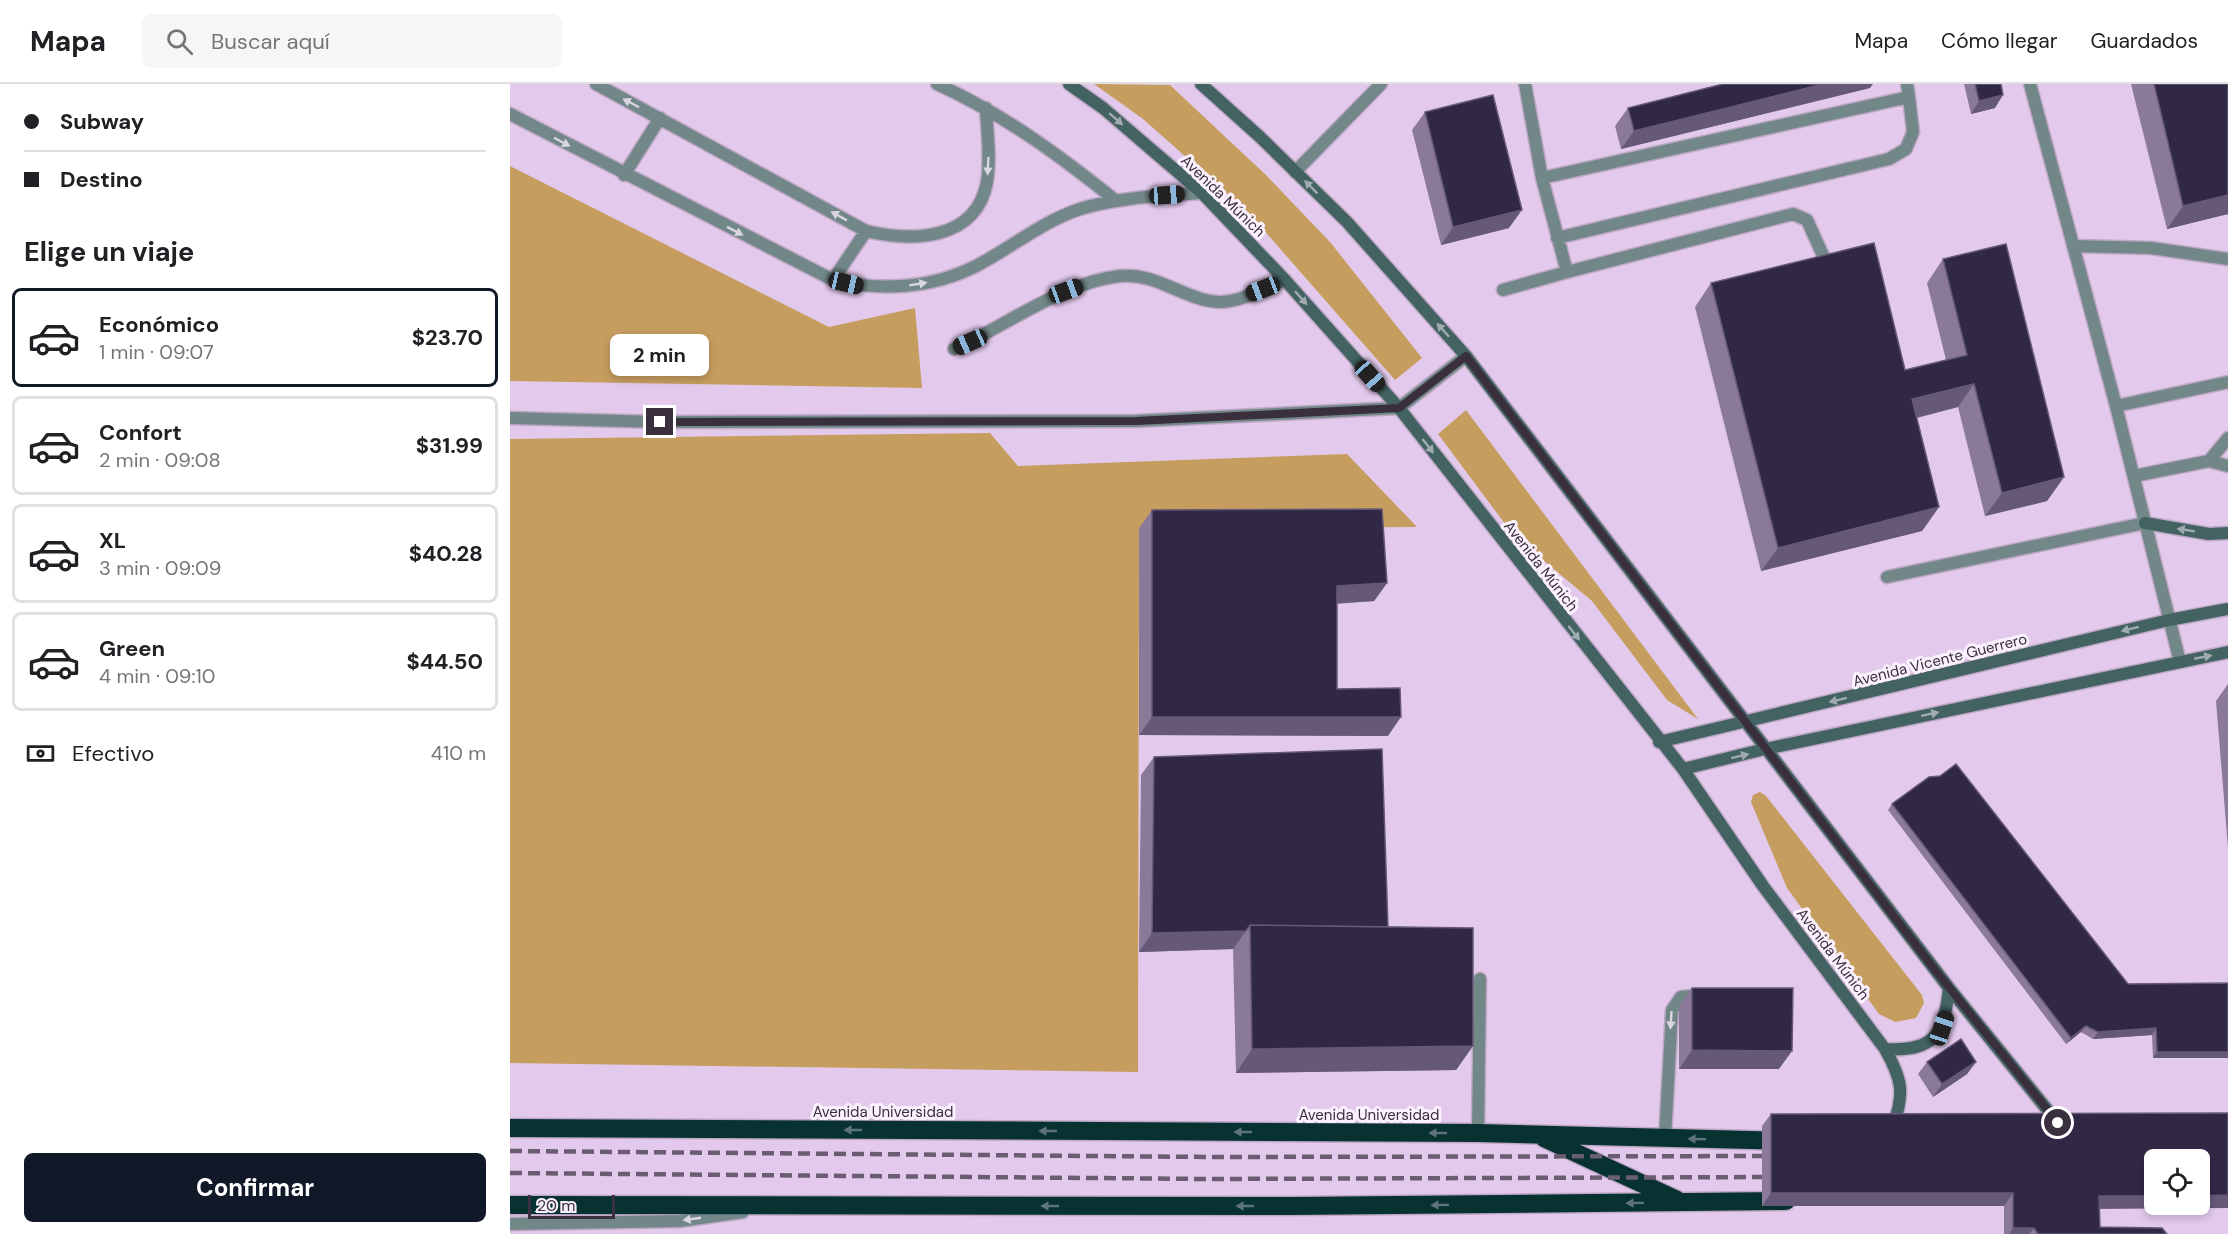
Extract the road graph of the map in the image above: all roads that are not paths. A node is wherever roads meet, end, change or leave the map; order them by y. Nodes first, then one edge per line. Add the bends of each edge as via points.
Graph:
1 (596, 84) edge
2 (937, 84) edge
3 (1069, 84) edge
4 (1201, 84) edge
5 (1381, 84) edge
6 (1525, 84) edge
7 (2030, 84) edge
8 (1908, 90) edge
9 (986, 108) junction
10 (510, 114) edge
11 (660, 118) junction
12 (1295, 172) junction
13 (624, 175) junction
14 (1542, 178) junction
15 (1202, 193) junction
16 (1115, 200) junction
17 (866, 231) junction
18 (1557, 238) junction
19 (2073, 246) junction
20 (2228, 259) edge
21 (1567, 272) junction
22 (1830, 273) edge
23 (833, 280) junction
24 (1285, 280) junction
25 (1503, 290) dead end
26 (954, 349) dead end
27 (1466, 356) junction
28 (2228, 382) edge
29 (2116, 405) junction
30 (1399, 408) junction
31 (510, 418) edge
32 (2228, 438) edge
33 (2209, 461) junction
34 (2228, 466) edge
35 (2134, 476) junction
36 (2145, 523) junction
37 (2228, 533) edge
38 (1887, 577) dead end
39 (2228, 609) edge
40 (2169, 620) junction
41 (2228, 652) edge
42 (2180, 662) junction
43 (1744, 722) junction
44 (1659, 742) junction
45 (1765, 749) junction
46 (1683, 769) junction
47 (1480, 979) dead end
48 (1949, 988) junction
49 (1711, 996) edge
50 (1885, 1049) junction
51 (510, 1128) edge
52 (1478, 1133) junction
53 (1888, 1133) joint
54 (2055, 1134) edge
55 (1538, 1135) junction
56 (1665, 1138) junction
57 (1809, 1140) edge
58 (1907, 1140) edge
59 (1803, 1201) edge
60 (1681, 1202) junction
61 (510, 1205) edge
62 (791, 1206) junction
63 (510, 1224) edge

11 -> 1 street
2 - 9 street
3 -> 15 main road, Avenida Múnich
4 - 12 main road
5 - 12 street
6 - 14 street
7 - 19 street
8 - 14 street
8 - 18 street via 1913,132 1906,149 1889,159
9 - 16 street via 1065,160
9 -> 17 street via 987,184 979,203 964,221 949,231 923,237 895,238
10 -> 13 street
11 - 13 street
17 -> 11 street
27 -> 12 main road via 1347,222
13 -> 23 street
14 - 18 street
15 - 16 street
15 - 24 main road, Avenida Múnich
23 -> 16 street via 889,287 947,278 976,266 1044,224 1079,209
17 - 23 street
18 - 21 street
19 - 20 street via 2151,248
19 - 29 street
21 - 22 street via 1793,214 1807,220
21 - 25 street
24 - 26 street via 1223,302 1208,301 1144,278 1097,280 1066,291
24 -> 30 main road, Avenida Múnich
27 - 30 street
27 - 43 main road
28 - 29 street
29 - 35 street
30 - 31 street via 1136,421 660,422
30 -> 44 main road, Avenida Múnich
32 - 33 street
33 - 34 street
33 - 35 street
35 - 36 street
37 -> 36 main road via 2210,534
36 - 38 street
36 - 40 street
39 - 40 main road, Avenida Vicente Guerrero
40 - 42 street
40 -> 43 main road, Avenida Vicente Guerrero
42 -> 41 main road
45 -> 42 main road
43 - 44 main road, Avenida Vicente Guerrero
43 - 45 main road
44 - 46 main road, Avenida Múnich
46 -> 45 main road
45 - 48 main road
46 - 50 main road, Avenida Múnich via 1763,886
47 - 52 street
48 - 50 main road via 1942,1028 1933,1038 1905,1050
48 - 54 main road
49 -> 56 street via 1681,997 1672,1010
50 - 53 main road, Avenida Múnich via 1901,1085 1899,1108
52 -> 51 highway, Avenida Universidad
52 - 55 highway, Avenida Universidad
53 - 58 highway
55 - 56 highway, Avenida Universidad
55 - 60 highway
57 -> 56 highway, Avenida Universidad
59 - 60 highway
60 -> 62 highway
61 - 62 highway
62 -> 63 street via 680,1221

